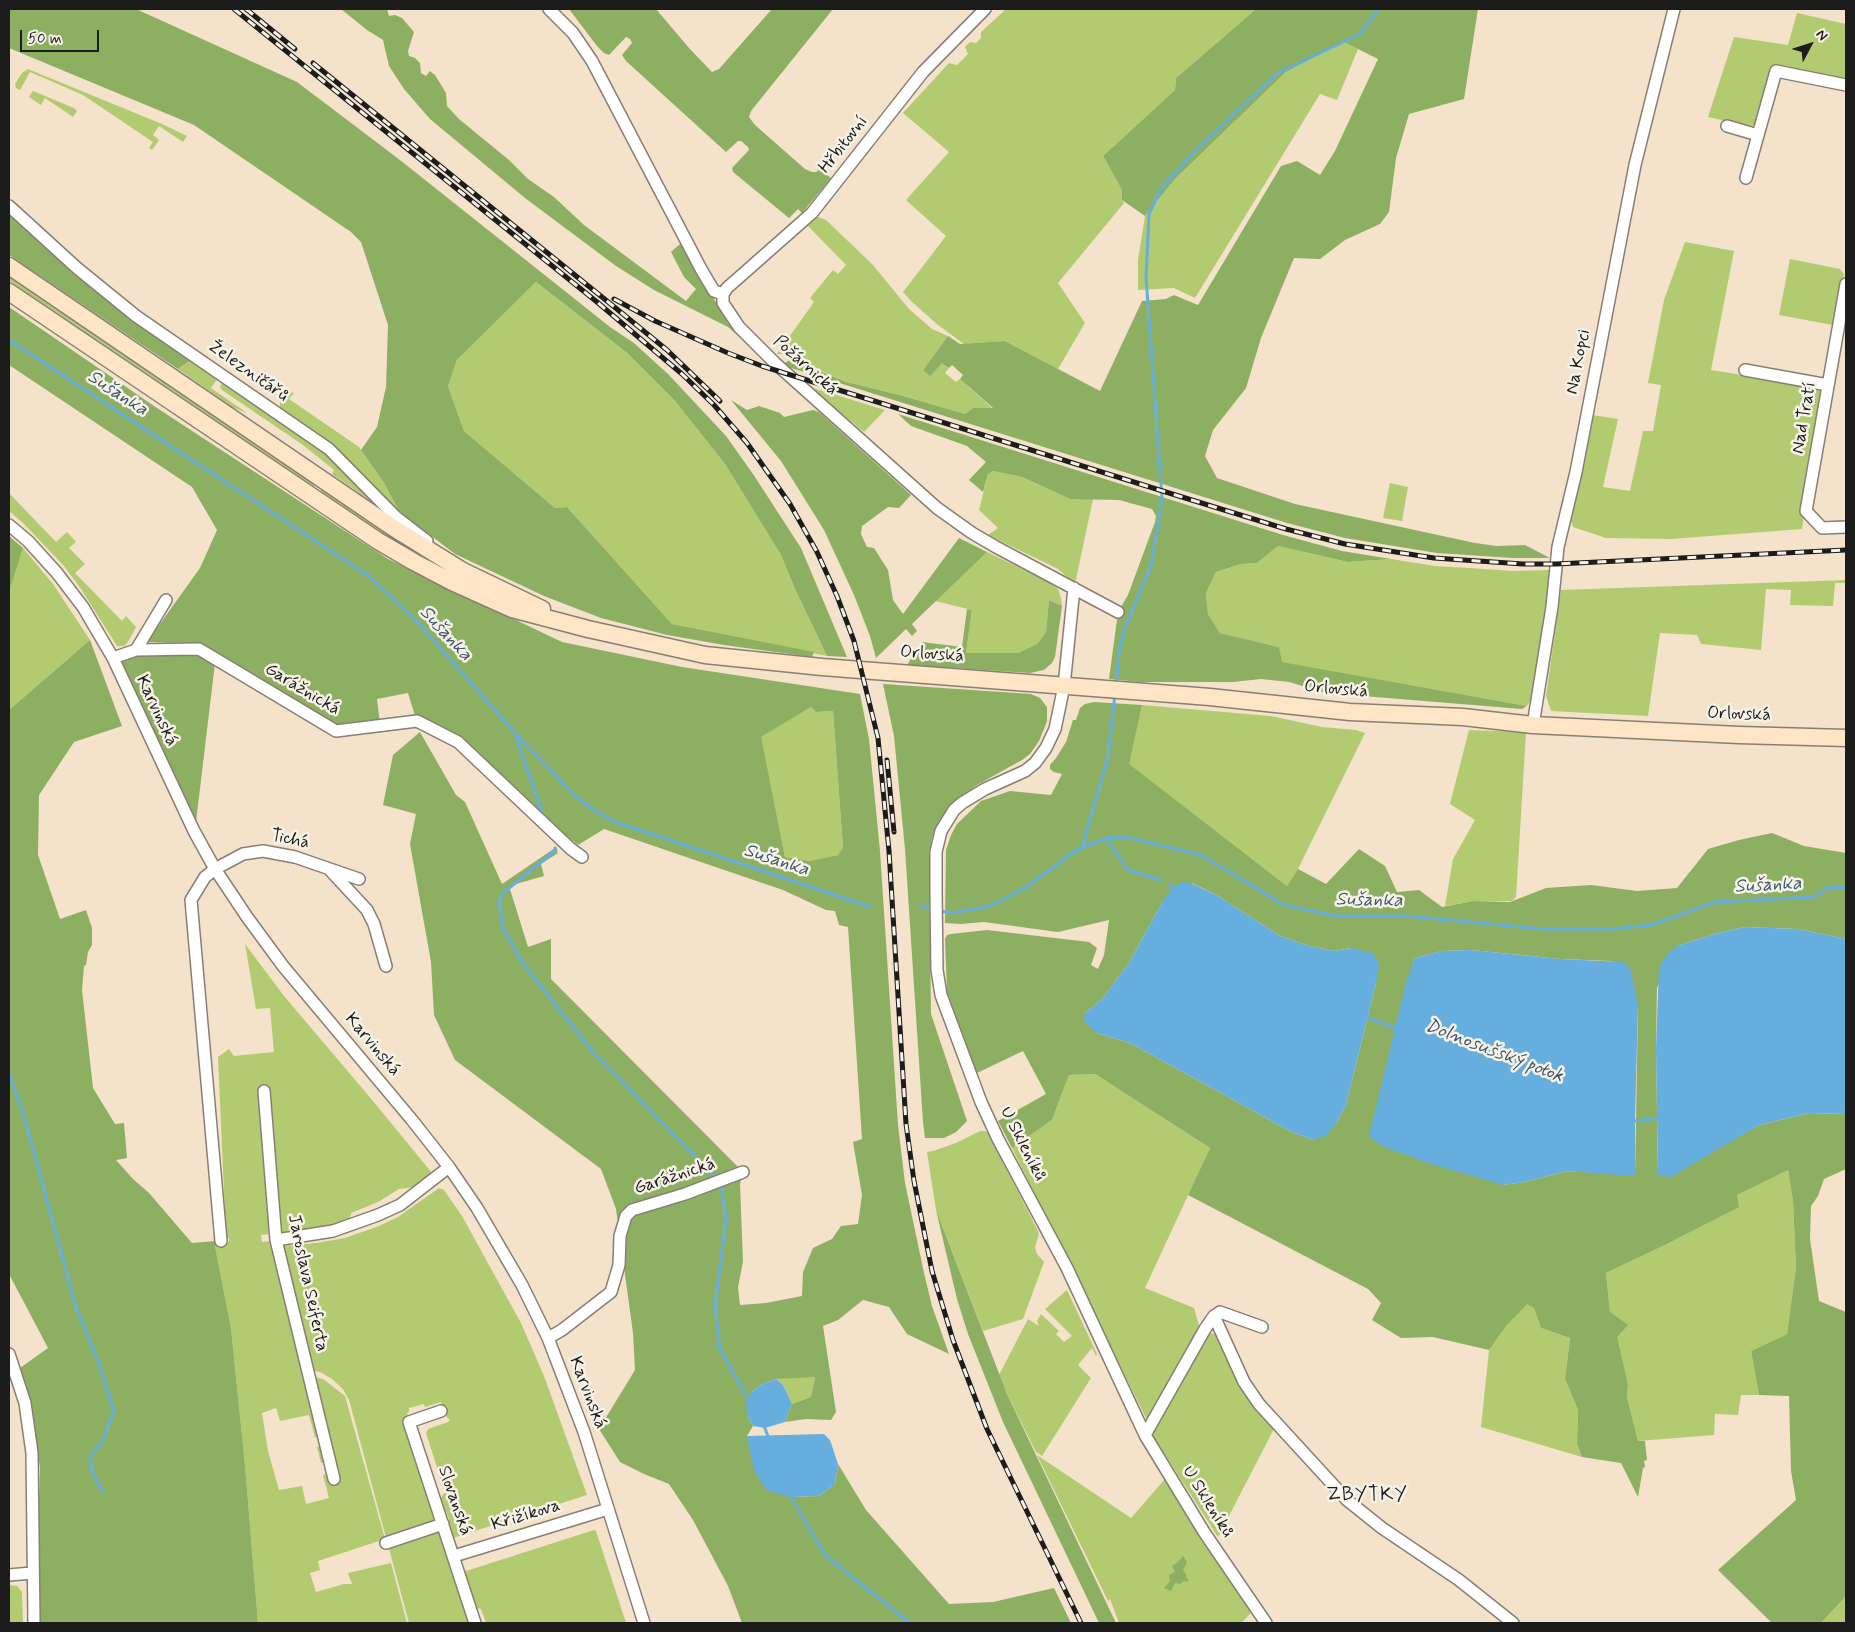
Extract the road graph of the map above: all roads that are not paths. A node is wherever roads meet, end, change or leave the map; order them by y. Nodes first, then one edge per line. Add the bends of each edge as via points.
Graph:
1 (549, 9) edge
2 (985, 9) edge
3 (1674, 9) edge
4 (1846, 85) edge
5 (1727, 126) dead end
6 (1758, 135) junction
7 (1746, 178) dead end
8 (9, 206) edge
9 (9, 266) edge
10 (1846, 284) edge
11 (9, 292) edge
12 (723, 294) junction
13 (1745, 370) dead end
14 (1828, 385) junction
15 (9, 525) edge
16 (1846, 527) edge
17 (463, 571) junction
18 (1074, 588) junction
19 (166, 600) dead end
20 (1118, 612) dead end
21 (588, 629) junction
22 (136, 650) junction
23 (113, 658) junction
24 (1064, 686) junction
25 (1532, 725) junction
26 (1846, 738) edge
27 (582, 857) dead end
28 (215, 868) junction
29 (328, 868) junction
30 (359, 879) dead end
31 (386, 966) dead end
32 (264, 1091) dead end
33 (449, 1168) junction
34 (739, 1174) dead end
35 (276, 1240) junction
36 (221, 1241) dead end
37 (1214, 1316) junction
38 (1262, 1327) dead end
39 (548, 1338) junction
40 (9, 1354) edge
41 (441, 1411) dead end
42 (1145, 1436) junction
43 (334, 1480) dead end
44 (608, 1508) junction
45 (443, 1524) junction
46 (386, 1543) dead end
47 (454, 1556) junction
48 (32, 1573) junction
49 (9, 1574) edge
50 (34, 1623) edge
51 (475, 1623) edge
52 (644, 1623) edge
53 (1266, 1623) edge
54 (1513, 1623) edge

1 - 12 street, Požárnická via 573,32 592,61 701,270 714,291
2 - 12 street, Hřbitovní via 914,82 812,214
3 - 25 street, Na Kopci via 1635,165 1576,472 1558,548 1552,607
4 - 6 street via 1776,72
5 - 6 street
6 - 7 street
8 - 17 street, Železničářů via 136,316 329,449 396,517
9 - 17 main road via 392,527
10 - 14 street, Nad Tratí
11 - 21 main road via 414,562 512,609
12 - 18 street, Požárnická via 724,306 748,337 924,496 972,533
13 - 14 street
14 - 16 street, Nad Tratí via 1806,511 1822,528
15 - 23 street, Karvinská via 57,573
17 - 21 main road
18 - 20 street, Požárnická
18 - 24 street
19 - 22 street
21 - 24 main road, Orlovská via 705,655
22 - 23 street, Garážnická
22 - 27 street, Garážnická via 199,649 336,732 417,721 458,742
23 - 28 street, Karvinská via 194,831
24 - 25 main road, Orlovská
24 - 42 street, U Skleníků via 1055,729 1043,754 1025,771 967,798 954,810 941,831 936,852 937,970 941,995 981,1102 1067,1268
25 - 26 main road, Orlovská
28 - 29 street, Tichá via 243,854 263,851
28 - 33 street, Karvinská via 283,966
28 - 36 street via 205,877 191,900
29 - 30 street, Tichá
29 - 31 street via 367,910
32 - 35 street, Jaroslava Seiferta
33 - 35 street via 400,1205 378,1215 333,1231
33 - 39 street, Karvinská via 501,1249
34 - 39 street, Garážnická via 632,1210 626,1216 620,1236 619,1265 611,1292
35 - 43 street, Jaroslava Seiferta
37 - 38 street via 1220,1312
37 - 42 street
37 - 54 street via 1244,1382 1259,1404 1347,1500
39 - 44 street, Karvinská via 584,1432
40 - 48 street via 25,1403 32,1453
41 - 45 street, Slovanská via 409,1422
42 - 53 street, U Skleníků via 1204,1532
44 - 47 street, Křižíkova
44 - 52 street, Karvinská
45 - 46 street
45 - 47 street, Slovanská
47 - 51 street, Slovanská
48 - 49 street
48 - 50 street

